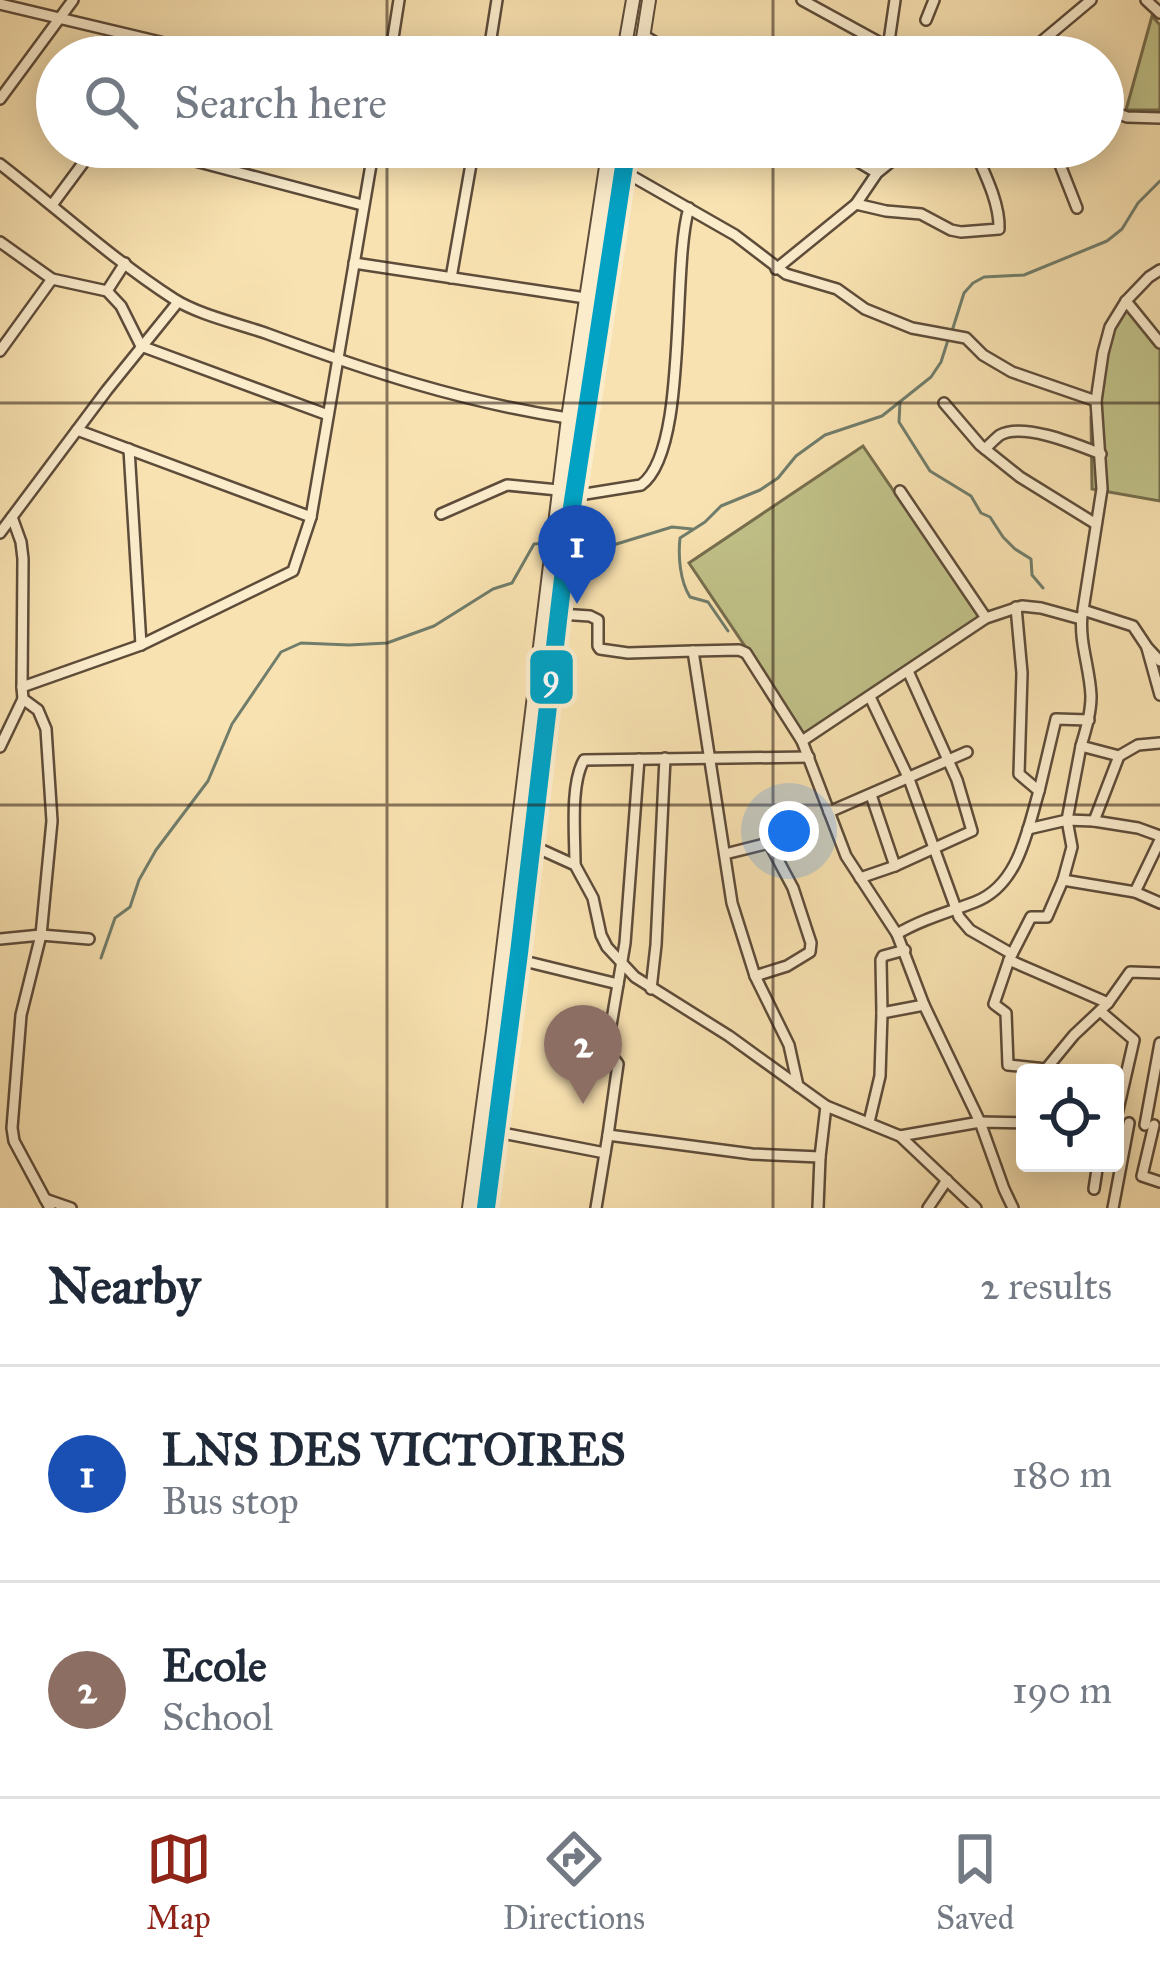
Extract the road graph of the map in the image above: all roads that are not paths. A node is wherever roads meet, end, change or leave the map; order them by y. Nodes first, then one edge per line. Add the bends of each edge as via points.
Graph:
1 (74, 0) edge
2 (399, 0) edge
3 (496, 0) edge
4 (633, 0) edge
5 (649, 0) edge
6 (802, 0) edge
7 (895, 0) edge
8 (934, 0) edge
9 (1091, 0) edge
10 (1146, 0) edge
11 (0, 4) edge
12 (1160, 13) edge
13 (59, 18) junction
14 (926, 20) dead end
15 (643, 35) edge
16 (46, 36) edge
17 (139, 36) edge
18 (393, 36) edge
19 (491, 36) edge
20 (627, 36) edge
21 (866, 36) edge
22 (890, 36) edge
23 (1048, 36) edge
24 (36, 50) edge
25 (0, 99) edge
26 (1124, 116) edge
27 (1160, 118) edge
28 (0, 164) edge
29 (79, 168) edge
30 (222, 168) edge
31 (370, 168) edge
32 (470, 168) edge
33 (606, 168) edge
34 (624, 168) edge
35 (869, 168) edge
36 (883, 168) edge
37 (982, 168) edge
38 (1061, 168) edge
39 (623, 171) junction
40 (877, 173) junction
41 (856, 204) junction
42 (52, 205) junction
43 (362, 205) junction
44 (689, 208) junction
45 (1077, 208) dead end
46 (0, 242) edge
47 (355, 262) junction
48 (125, 263) junction
49 (776, 269) junction
50 (1160, 270) edge
51 (451, 278) junction
52 (52, 279) junction
53 (107, 291) junction
54 (586, 298) junction
55 (602, 301) junction
56 (178, 302) junction
57 (1126, 302) junction
58 (1160, 343) edge
59 (142, 346) junction
60 (0, 351) edge
61 (337, 359) junction
62 (1096, 401) junction
63 (944, 403) dead end
64 (328, 415) junction
65 (568, 418) junction
66 (77, 430) junction
67 (129, 449) junction
68 (985, 449) junction
69 (1101, 454) junction
70 (559, 490) junction
71 (900, 491) dead end
72 (573, 496) junction
73 (441, 514) dead end
74 (12, 517) junction
75 (311, 517) junction
76 (1096, 524) junction
77 (0, 533) edge
78 (1016, 608) junction
79 (560, 614) junction
80 (1082, 615) junction
81 (986, 618) junction
82 (141, 645) junction
83 (1147, 647) junction
84 (693, 651) junction
85 (1160, 661) edge
86 (908, 671) junction
87 (23, 693) junction
88 (1160, 694) edge
89 (870, 697) junction
90 (4, 710) dead end
91 (17, 711) junction
92 (1089, 720) junction
93 (802, 741) junction
94 (1160, 743) edge
95 (1081, 746) junction
96 (0, 747) edge
97 (967, 752) dead end
98 (1120, 756) junction
99 (665, 758) junction
100 (711, 758) junction
101 (809, 758) junction
102 (638, 759) junction
103 (948, 762) junction
104 (908, 779) junction
105 (1039, 791) junction
106 (872, 795) junction
107 (830, 812) junction
108 (1067, 820) junction
109 (1094, 820) junction
110 (1028, 830) junction
111 (1160, 838) edge
112 (533, 847) junction
113 (933, 849) junction
114 (725, 854) junction
115 (575, 865) junction
116 (895, 866) junction
117 (860, 878) junction
118 (1063, 880) junction
119 (1135, 892) junction
120 (1160, 903) edge
121 (955, 908) junction
122 (897, 934) junction
123 (41, 935) junction
124 (0, 939) edge
125 (89, 939) dead end
126 (905, 950) junction
127 (1011, 957) junction
128 (520, 960) junction
129 (621, 963) junction
130 (1160, 973) edge
131 (755, 976) junction
132 (618, 984) junction
133 (651, 989) junction
134 (924, 1005) junction
135 (1104, 1007) junction
136 (882, 1013) junction
137 (1160, 1043) edge
138 (1052, 1064) edge
139 (1016, 1065) edge
140 (1124, 1084) edge
141 (798, 1086) junction
142 (0, 1093) edge
143 (14, 1095) junction
144 (826, 1106) junction
145 (869, 1122) junction
146 (980, 1122) junction
147 (1016, 1123) edge
148 (1124, 1123) edge
149 (1130, 1123) junction
150 (1153, 1125) edge
151 (497, 1132) junction
152 (608, 1135) junction
153 (900, 1136) junction
154 (605, 1153) junction
155 (820, 1156) junction
156 (1097, 1172) edge
157 (947, 1180) junction
158 (1160, 1182) edge
159 (1094, 1189) dead end
160 (48, 1203) edge
161 (71, 1208) edge
162 (469, 1208) edge
163 (486, 1208) edge
164 (596, 1208) edge
165 (818, 1208) edge
166 (928, 1208) edge
167 (976, 1208) edge
168 (1013, 1208) edge
169 (1112, 1208) edge

1 - 13 street
2 - 18 street
3 - 19 street
4 - 20 street
5 - 15 street
6 - 21 street
7 - 22 street
8 - 14 street
9 - 23 street
10 - 12 street
11 - 13 street
13 - 16 street
13 - 17 street
24 - 25 street
26 - 27 street
28 - 42 street
29 - 42 street
30 - 43 street
31 - 43 street
32 - 51 street
33 - 54 street
34 - 39 street
35 - 40 street
36 - 40 street
37 - 41 street via 999,230 951,230 920,214
38 - 45 street
39 - 44 street
39 - 55 street
40 - 41 street
41 - 49 street
42 - 48 street
43 - 47 street
44 - 49 street
44 - 72 street via 658,464 641,485
46 - 52 street
47 - 51 street
47 - 61 street
48 - 53 street
48 - 56 street
49 - 62 street via 912,328 966,338 1012,372
50 - 57 street
51 - 54 street
52 - 53 street
52 - 60 street
53 - 59 street
54 - 55 street
54 - 65 street
55 - 72 street
56 - 59 street
56 - 61 street
57 - 58 street
57 - 62 street via 1108,334
59 - 64 street
59 - 66 street
61 - 64 street
61 - 65 street via 444,394
62 - 69 street
63 - 68 street
64 - 75 street
65 - 70 street
66 - 67 street
66 - 74 street
67 - 75 street
67 - 82 street
68 - 69 street via 1008,432
68 - 76 street
69 - 76 street
70 - 73 street via 507,485
70 - 162 street
71 - 81 street
72 - 79 street
74 - 77 street
74 - 87 street via 23,559
75 - 82 street via 293,572
76 - 80 street
78 - 80 street
78 - 81 street
78 - 105 street via 1019,774
79 - 84 street via 598,620 601,649
79 - 112 street
80 - 83 street via 1133,626
80 - 92 street
81 - 86 street
82 - 87 street
83 - 85 street
83 - 88 street
84 - 93 street via 746,653
84 - 100 street
86 - 89 street
86 - 103 street
87 - 91 street
87 - 123 street via 44,718 51,772
89 - 93 street
89 - 104 street
90 - 91 street
91 - 96 street
92 - 95 street
92 - 105 street via 1056,719
93 - 101 street
94 - 98 street
95 - 98 street
95 - 108 street
97 - 103 street
98 - 109 street
99 - 100 street
99 - 102 street
99 - 133 street
100 - 101 street
100 - 114 street
101 - 107 street
102 - 115 street via 588,758 579,767
102 - 129 street
103 - 104 street
103 - 113 street via 972,831
104 - 106 street
104 - 113 street
105 - 110 street
106 - 107 street
106 - 116 street
107 - 117 street
108 - 109 street
108 - 110 street
108 - 118 street via 1072,847
109 - 111 street
110 - 121 street via 998,888
111 - 119 street
112 - 115 street
112 - 128 street
113 - 116 street
113 - 121 street
114 - 131 street
114 - 131 street via 769,843 811,943 800,960
115 - 129 street via 601,935
116 - 117 street
117 - 122 street
118 - 119 street
118 - 127 street via 1047,917 1031,917
119 - 120 street
121 - 122 street
121 - 127 street via 970,930
122 - 126 street
123 - 124 street
123 - 125 street
123 - 143 street via 21,1015
126 - 134 street
126 - 136 street via 881,960
127 - 135 street
127 - 139 street via 994,1004 1006,1012 1008,1064
128 - 132 street
128 - 151 street
129 - 132 street
129 - 133 street
130 - 135 street via 1130,973
131 - 141 street via 789,1045
132 - 152 street via 607,1049 618,1064
133 - 141 street
134 - 136 street
134 - 146 street
135 - 138 street
135 - 140 street via 1134,1040
136 - 145 street
137 - 150 street
141 - 144 street
142 - 143 street
143 - 160 street via 12,1136
144 - 145 street
144 - 155 street
145 - 153 street
146 - 147 street
146 - 153 street
146 - 168 street
148 - 149 street
149 - 150 street
149 - 169 street
150 - 158 street via 1142,1176
151 - 154 street
151 - 163 street
152 - 154 street
152 - 155 street
153 - 157 street
154 - 164 street
155 - 165 street
156 - 159 street
157 - 166 street
157 - 167 street
160 - 161 street

